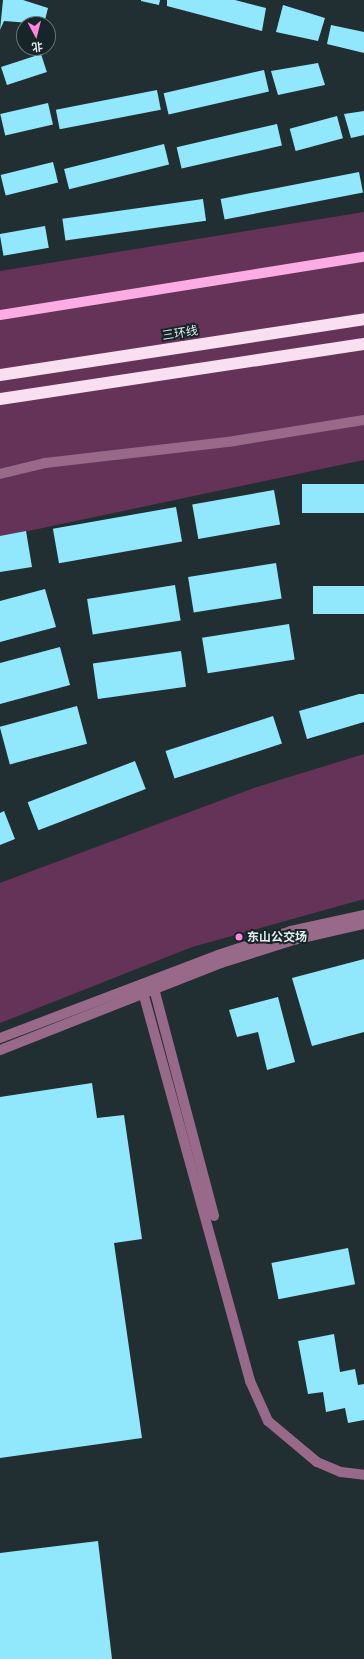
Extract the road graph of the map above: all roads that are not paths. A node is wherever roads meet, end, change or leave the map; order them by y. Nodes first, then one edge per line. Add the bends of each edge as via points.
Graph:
1 (364, 257) edge
2 (0, 315) edge
3 (362, 318) edge
4 (364, 344) edge
5 (0, 375) edge
6 (0, 399) edge
7 (364, 420) edge
8 (0, 474) edge
9 (364, 915) edge
10 (364, 924) edge
11 (154, 985) junction
12 (143, 989) junction
13 (0, 1038) edge
14 (0, 1050) edge
15 (364, 1469) edge
16 (364, 1475) edge

1 - 2 main road
3 - 5 highway, 三环线
4 - 6 highway
7 - 8 street via 234,441 45,463
9 - 11 street via 284,934
10 - 11 street via 294,940
11 - 12 street
11 - 15 street via 256,1379 272,1418 320,1457 343,1466
12 - 13 street
12 - 14 street
12 - 16 street via 250,1381 268,1421 316,1462 341,1472

